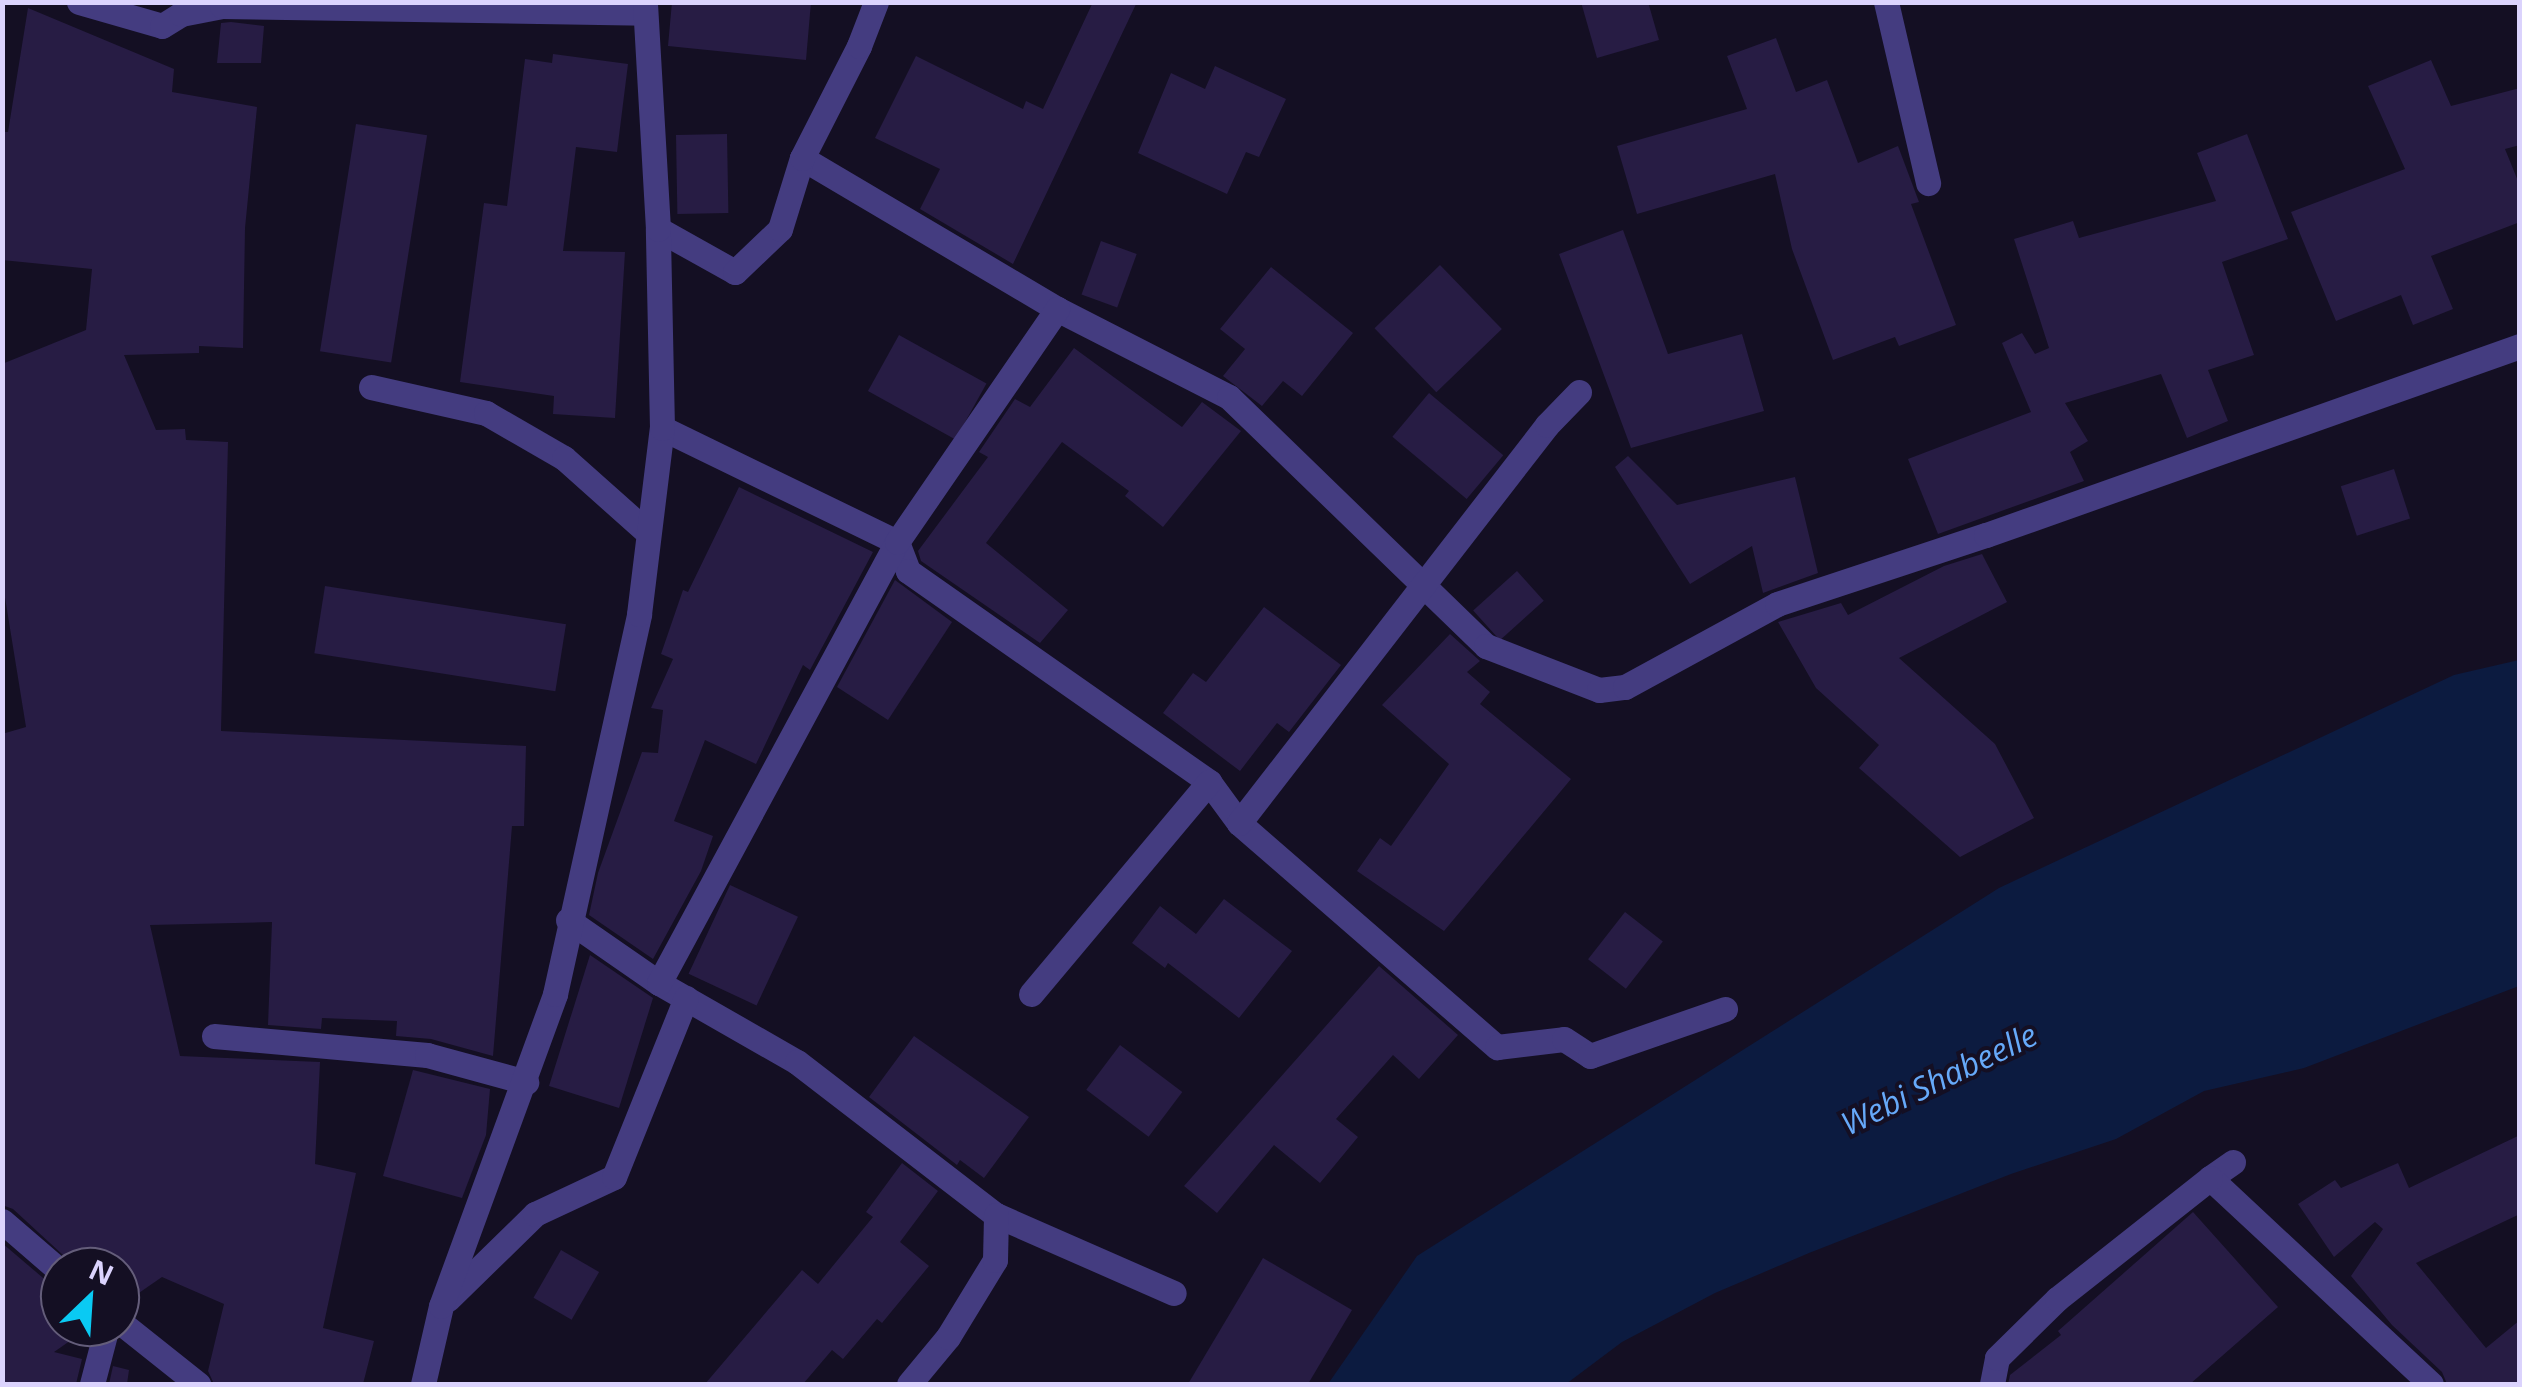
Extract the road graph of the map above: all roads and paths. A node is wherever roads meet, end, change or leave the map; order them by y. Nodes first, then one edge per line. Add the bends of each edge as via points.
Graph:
1 (79, 2) edge
2 (876, 2) edge
3 (1886, 2) edge
4 (223, 4) edge
5 (645, 8) edge
6 (802, 158) junction
7 (1928, 183) dead end
8 (658, 229) junction
9 (1056, 309) junction
10 (2520, 346) edge
11 (372, 388) dead end
12 (1580, 392) dead end
13 (662, 428) junction
14 (646, 531) junction
15 (897, 542) junction
16 (1422, 587) junction
17 (1209, 782) junction
18 (1239, 823) junction
19 (568, 920) junction
20 (659, 983) junction
21 (1031, 994) dead end
22 (686, 998) junction
23 (1724, 1009) dead end
24 (214, 1036) dead end
25 (526, 1082) junction
26 (2233, 1162) dead end
27 (2210, 1178) junction
28 (996, 1215) junction
29 (2, 1221) edge
30 (40, 1254) edge
31 (1174, 1292) dead end
32 (441, 1306) junction
33 (140, 1338) edge
34 (102, 1347) edge
35 (92, 1384) edge
36 (198, 1384) edge
37 (422, 1384) edge
38 (909, 1384) edge
39 (1992, 1384) edge
40 (2431, 1384) edge

1 - 4 street via 162,26
2 - 6 street
3 - 7 street
4 - 5 street
5 - 8 street
6 - 8 street via 780,229 734,272
6 - 9 street
8 - 13 street
9 - 15 street
9 - 16 street via 1229,397
10 - 16 street via 1777,604 1625,686 1599,690 1486,646
11 - 14 street via 486,413 564,458
12 - 16 street via 1547,424
13 - 14 street
13 - 15 street
14 - 19 street via 639,614
15 - 17 street via 908,570
15 - 20 street
16 - 18 street
17 - 18 street
17 - 21 street
18 - 23 street via 1497,1047 1564,1039 1590,1056
19 - 20 street
19 - 25 street via 555,994
20 - 22 street
22 - 28 street via 797,1062
22 - 32 street via 614,1177 535,1214
24 - 25 street via 427,1056
25 - 32 street
26 - 27 street
27 - 39 street via 2058,1298 1997,1358
27 - 40 street
28 - 31 street
28 - 38 street via 995,1260 948,1337
29 - 30 street
32 - 37 street
33 - 36 street
34 - 35 street

